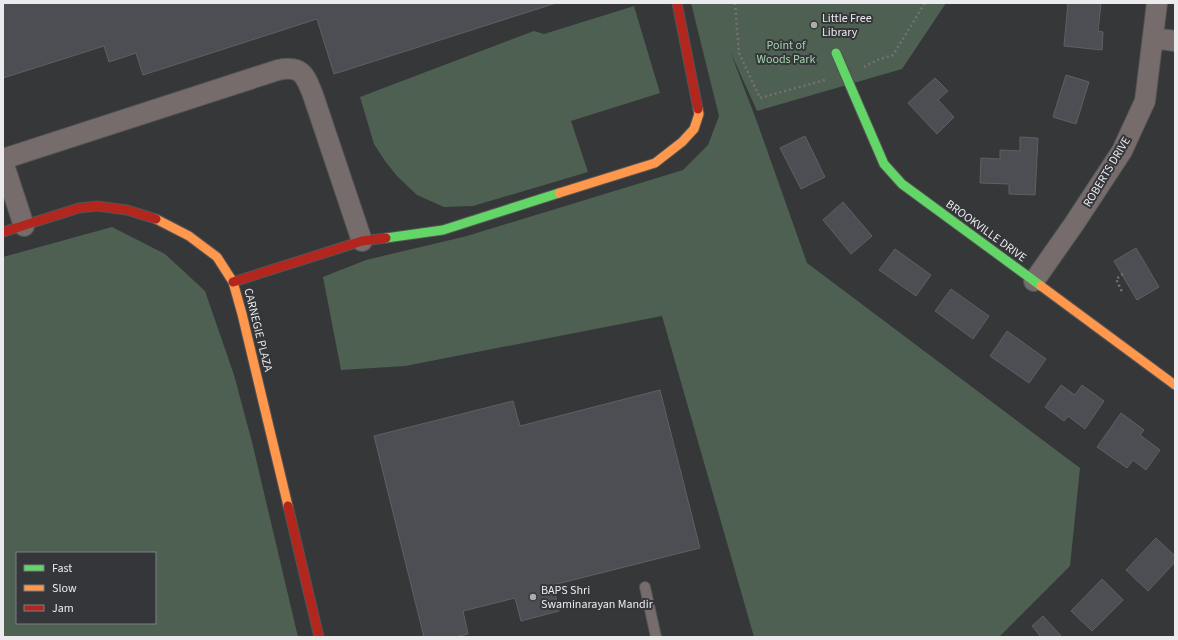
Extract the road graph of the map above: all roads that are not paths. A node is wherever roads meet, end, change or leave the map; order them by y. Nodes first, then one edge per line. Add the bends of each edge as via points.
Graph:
1 (677, 3) edge
2 (1157, 3) edge
3 (1153, 38) junction
4 (1175, 41) edge
5 (836, 53) dead end
6 (3, 159) edge
7 (3, 162) edge
8 (24, 226) junction
9 (3, 232) edge
10 (362, 241) junction
11 (1034, 281) junction
12 (233, 282) junction
13 (1175, 385) edge
14 (645, 587) dead end
15 (319, 637) edge
16 (656, 637) edge

1 - 10 street via 700,114 694,129 682,142 655,162 443,230
2 - 3 street, ROBERTS DRIVE
3 - 4 street
3 - 11 street, ROBERTS DRIVE via 1145,101 1122,151
5 - 11 street, BROOKVILLE DRIVE via 884,164 902,184
6 - 10 street via 278,70 297,69 306,78 313,95
7 - 8 street
8 - 9 street, CARNEGIE PLAZA
8 - 12 street, CARNEGIE PLAZA via 79,208 97,206 127,210 159,220 189,236 217,257
10 - 12 street
11 - 13 street, BROOKVILLE DRIVE
12 - 15 street, CARNEGIE PLAZA
14 - 16 lane

